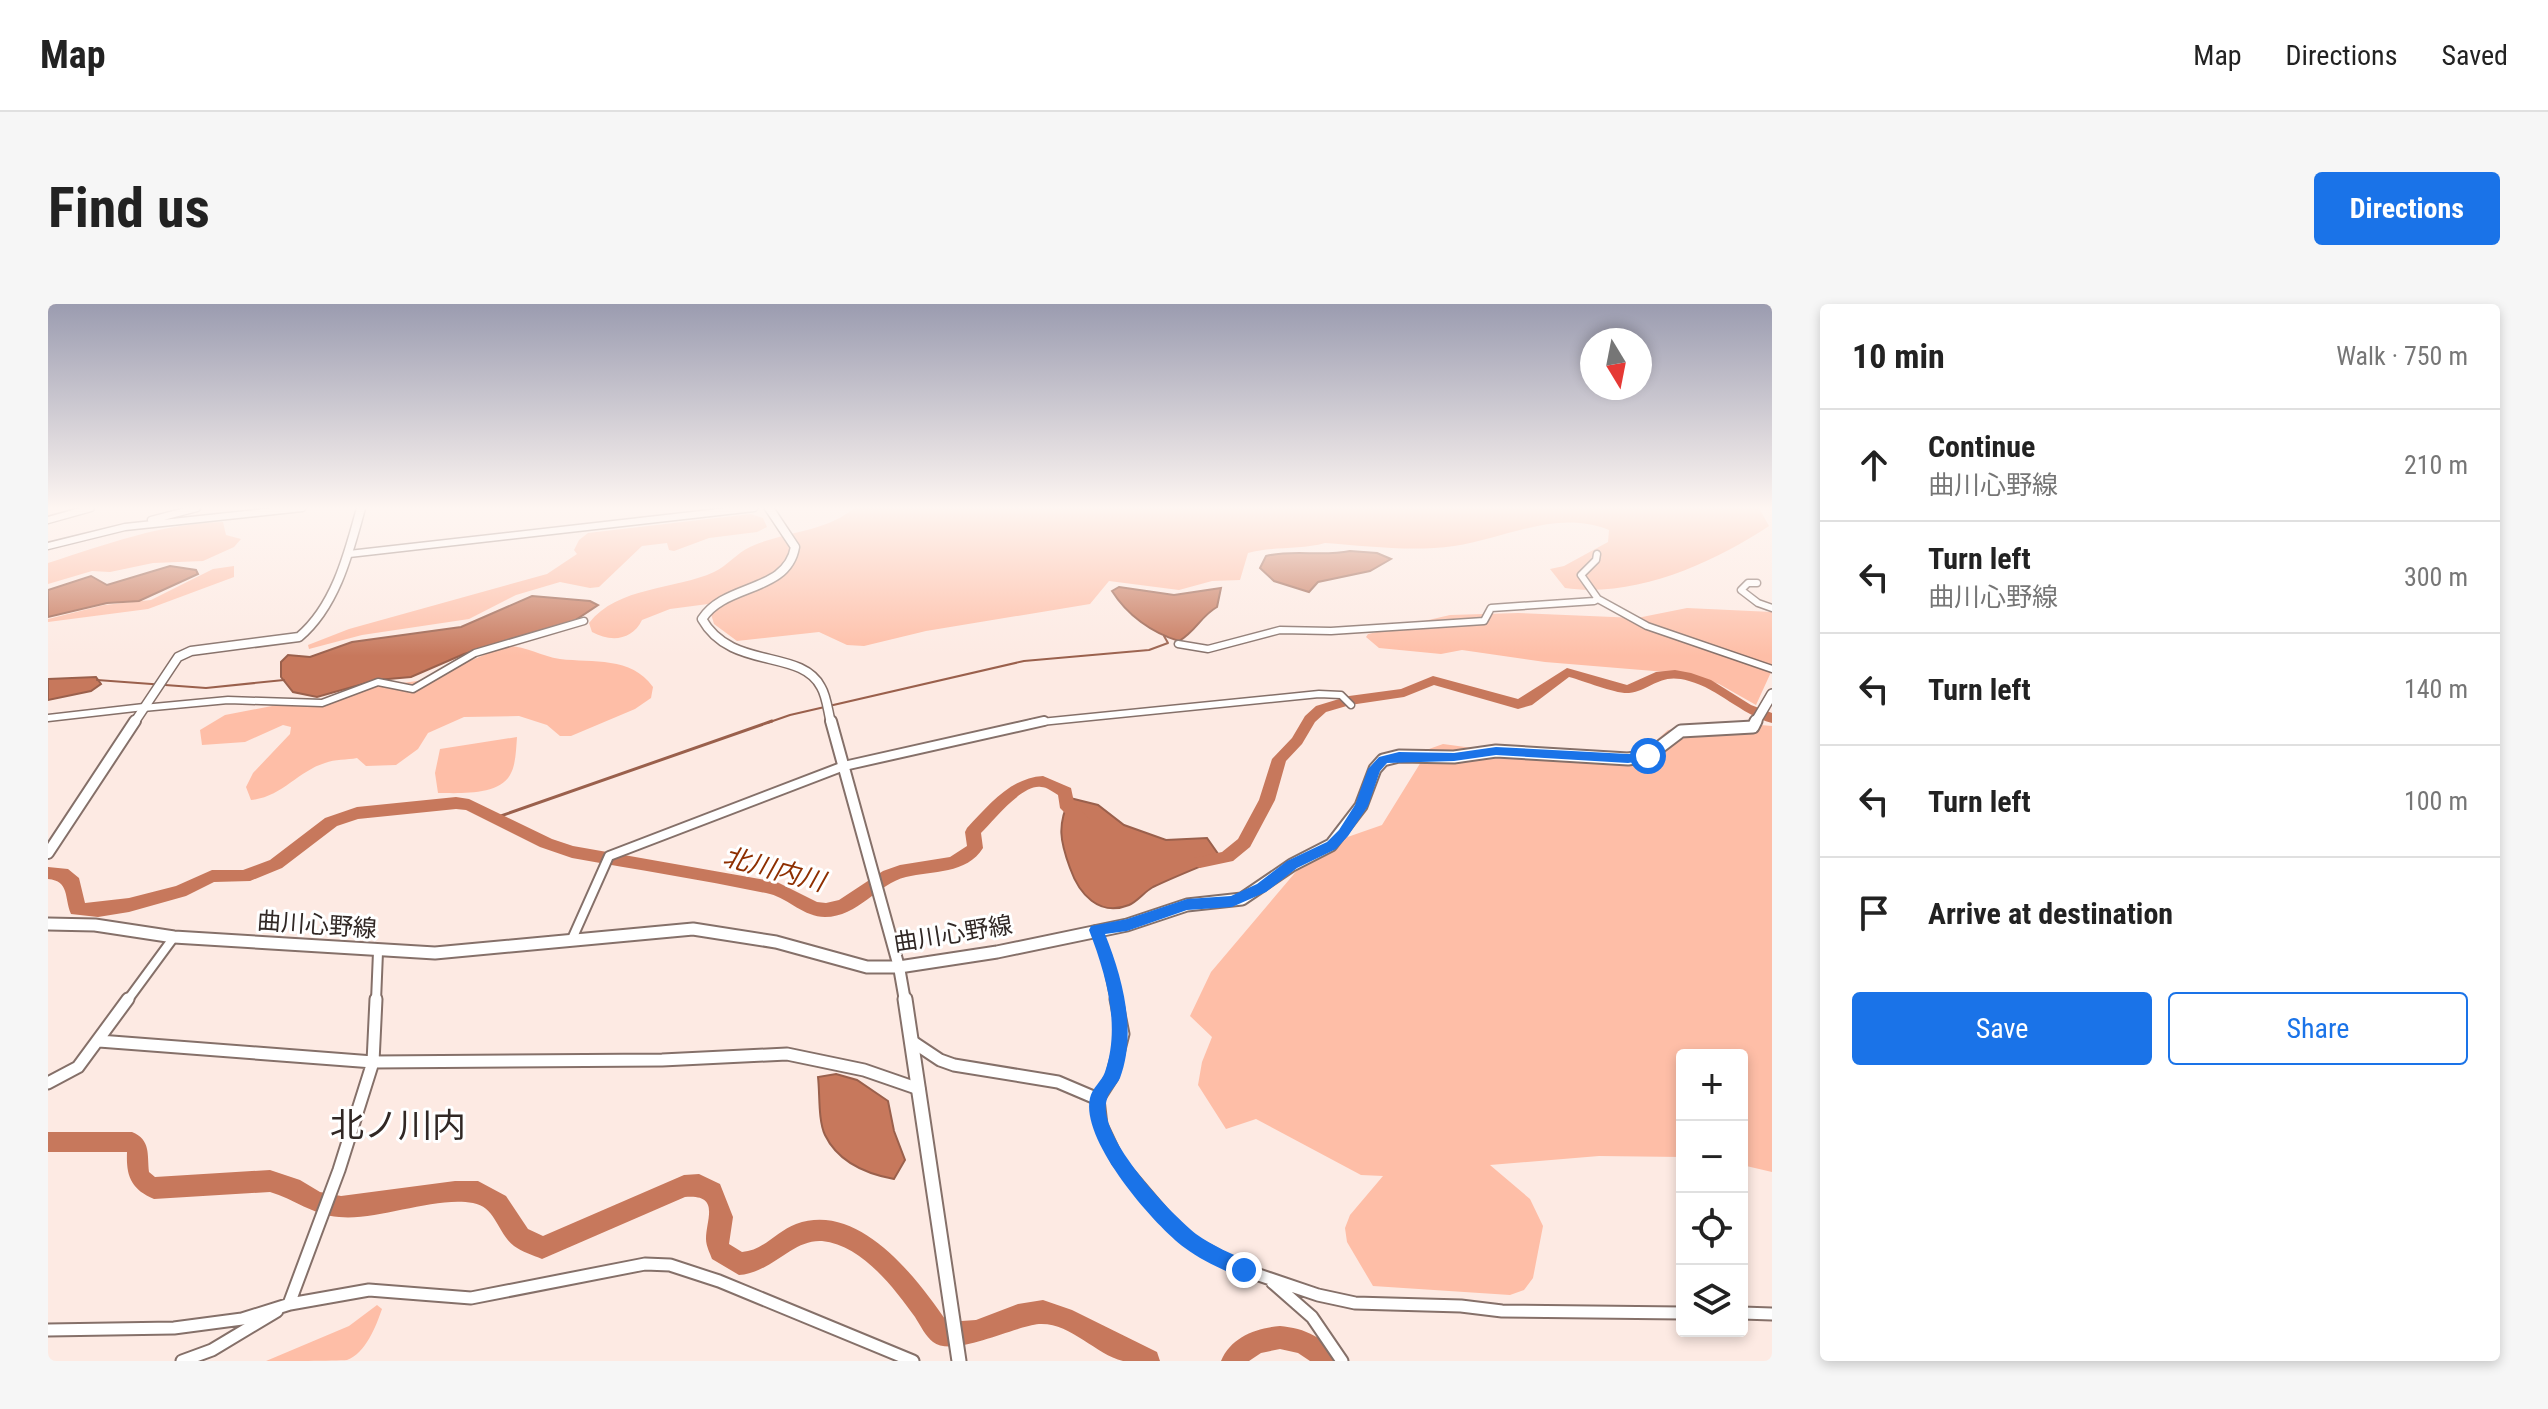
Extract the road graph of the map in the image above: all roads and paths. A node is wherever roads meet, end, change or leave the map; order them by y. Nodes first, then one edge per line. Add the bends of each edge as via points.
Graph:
1 (347, 557) edge
2 (794, 557) edge
3 (1596, 557) edge
4 (1757, 583) dead end
5 (1598, 599) junction
6 (1772, 608) edge
7 (584, 621) dead end
8 (1178, 644) dead end
9 (1772, 669) edge
10 (1772, 694) edge
11 (1351, 705) dead end
12 (144, 708) junction
13 (48, 718) edge
14 (844, 766) junction
15 (48, 853) edge
16 (48, 924) edge
17 (1096, 930) junction
18 (174, 937) junction
19 (572, 939) junction
20 (378, 952) junction
21 (899, 967) junction
22 (99, 1041) junction
23 (913, 1042) junction
24 (373, 1062) junction
25 (48, 1083) edge
26 (919, 1089) junction
27 (1098, 1099) junction
28 (1265, 1276) junction
29 (290, 1304) junction
30 (1676, 1313) edge
31 (1748, 1313) edge
32 (1772, 1314) edge
33 (48, 1330) edge
34 (182, 1361) edge
35 (913, 1361) edge
36 (959, 1361) edge
37 (1342, 1361) edge

1 - 12 street via 307,632 183,654 171,663
2 - 14 street via 782,573 711,606 702,619 711,634 733,649 814,676
3 - 5 street via 1581,575
4 - 6 street via 1741,590
5 - 8 street via 1491,608 1484,621 1280,630 1208,649
5 - 9 street via 1647,626
7 - 12 street via 475,653 413,689 383,682 322,702 202,701
10 - 17 main road, 曲川心野線 via 1753,727 1681,731 1648,756 1496,751 1383,760 1343,833 1261,888 1232,902 1187,905
11 - 14 street via 1341,695 1319,694 1036,722
12 - 13 street
12 - 15 street
14 - 19 street via 609,856
14 - 21 street
16 - 18 main road, 曲川心野線
17 - 21 main road, 曲川心野線
17 - 27 street via 1123,1034 1112,1077
18 - 20 main road, 曲川心野線
18 - 22 street
19 - 20 main road, 曲川心野線 via 435,953
19 - 21 main road, 曲川心野線 via 693,929 776,942 867,967
20 - 24 street
21 - 23 street
22 - 24 street
22 - 25 street via 68,1075
23 - 26 street
23 - 27 street via 954,1065 1058,1082
24 - 26 street via 787,1054 864,1070
24 - 29 street
26 - 36 street
27 - 28 street via 1101,1125 1118,1161 1169,1221 1192,1242
28 - 30 street via 1355,1303
28 - 37 street via 1303,1304
29 - 33 street via 242,1319 174,1328
29 - 34 street via 212,1350
29 - 35 street via 369,1290 471,1298 645,1264 670,1265 757,1295
31 - 32 street

